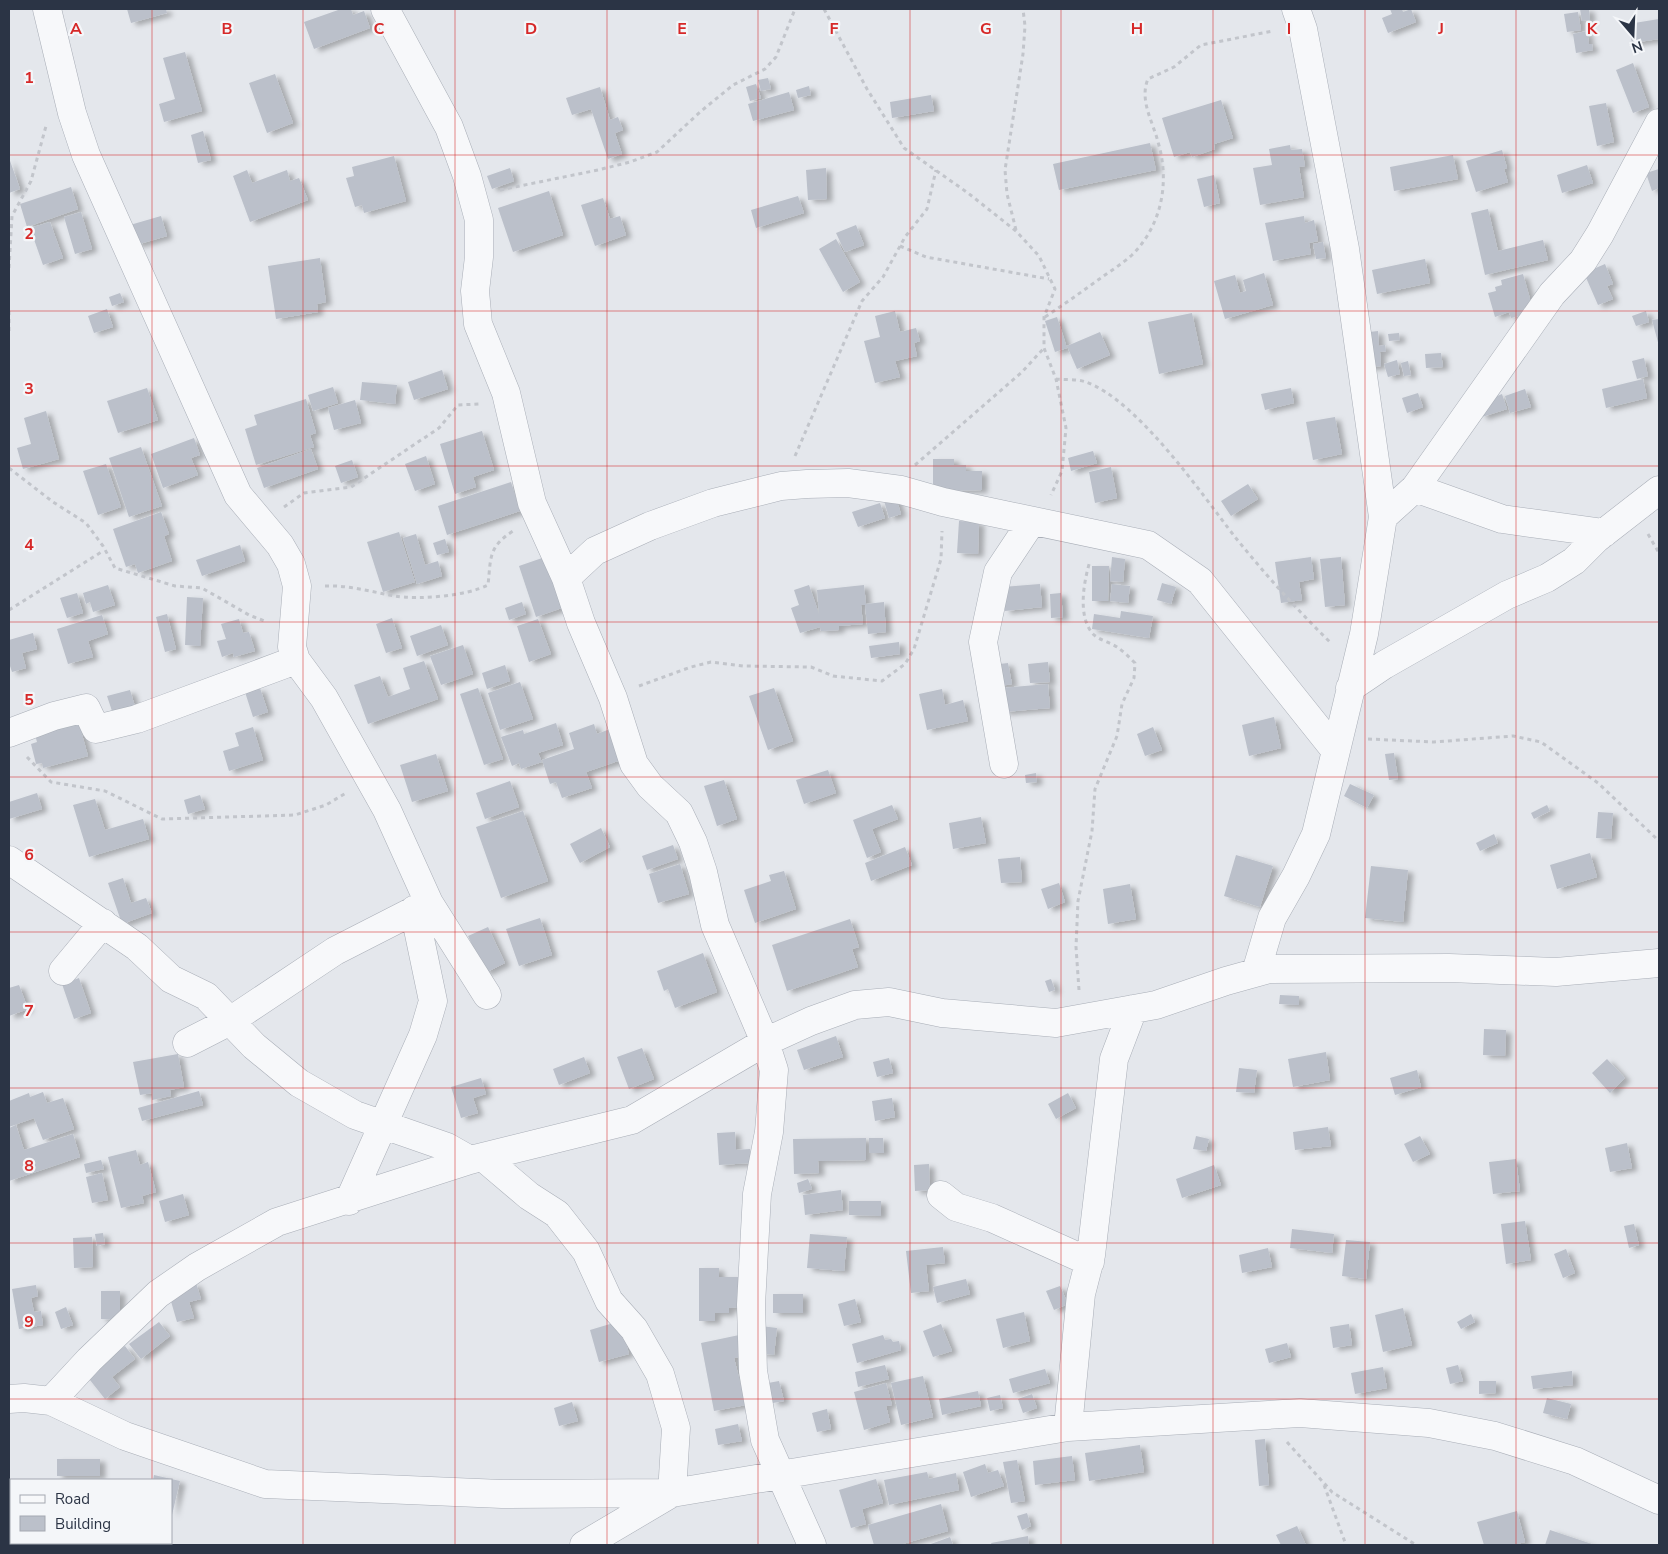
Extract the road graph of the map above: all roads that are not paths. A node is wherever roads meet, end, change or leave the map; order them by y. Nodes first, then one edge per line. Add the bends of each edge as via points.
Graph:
1 (47, 9) edge
2 (385, 9) edge
3 (1300, 19) edge
4 (1659, 123) edge
5 (1415, 488) junction
6 (1659, 490) edge
7 (1383, 517) junction
8 (1035, 521) junction
9 (1604, 533) junction
10 (566, 578) junction
11 (296, 660) junction
12 (1353, 677) junction
13 (15, 742) edge
14 (1336, 743) junction
15 (1004, 764) dead end
16 (9, 860) edge
17 (421, 906) junction
18 (103, 923) junction
19 (1659, 963) edge
20 (63, 971) dead end
21 (1256, 972) junction
22 (487, 995) dead end
23 (1133, 1009) junction
24 (230, 1021) junction
25 (765, 1042) junction
26 (188, 1043) dead end
27 (383, 1124) junction
28 (477, 1159) junction
29 (941, 1195) dead end
30 (349, 1201) junction
31 (1090, 1262) junction
32 (9, 1399) edge
33 (51, 1402) junction
34 (1068, 1427) junction
35 (779, 1474) junction
36 (672, 1493) junction
37 (1659, 1500) edge
38 (584, 1545) edge
39 (812, 1545) edge

1 - 11 street via 86,155 238,495 280,545 291,564 297,586 292,647
2 - 10 street via 449,127 472,196 479,220 475,291 478,324 501,380 532,502
3 - 7 street via 1344,249
4 - 5 street via 1583,261 1552,294
5 - 7 street
5 - 9 street via 1502,519
6 - 9 street
7 - 12 street via 1364,634
8 - 10 street via 898,489 848,483 781,486 713,503 650,526 595,551
8 - 14 street via 1148,545 1200,581
8 - 15 street via 998,572 983,642
9 - 12 street via 1574,561 1554,574
10 - 25 street via 634,764 650,786 679,812 693,842 715,925
11 - 13 street via 137,719 96,728 86,708 54,716
11 - 17 street via 324,698 386,810
12 - 14 street
14 - 21 street via 1316,834 1272,918
16 - 18 street
17 - 22 street
17 - 24 street via 335,951
17 - 27 street via 433,1001 423,1035
18 - 20 street
18 - 24 street via 171,979 206,996
19 - 21 street via 1556,972 1389,968 1269,969
21 - 23 street via 1156,1005
23 - 25 street via 1056,1024 942,1013 889,1002 855,1005
23 - 31 street via 1114,1059
24 - 26 street
24 - 27 street via 254,1046 299,1083 356,1115
25 - 28 street via 632,1120
25 - 35 street via 774,1070 774,1096 757,1194 751,1305 753,1371 765,1440
27 - 28 street
27 - 30 street
28 - 30 street
28 - 36 street via 557,1214 586,1251 609,1301 634,1329 660,1374 676,1428
29 - 31 street via 956,1207 992,1218
30 - 33 street via 277,1222 197,1266 134,1316
31 - 34 street via 1081,1294
32 - 33 street
33 - 36 street via 125,1436 265,1484 502,1494
34 - 35 street
34 - 37 street via 1300,1413 1429,1423 1495,1436 1575,1461
35 - 36 street
35 - 39 street
36 - 38 street

